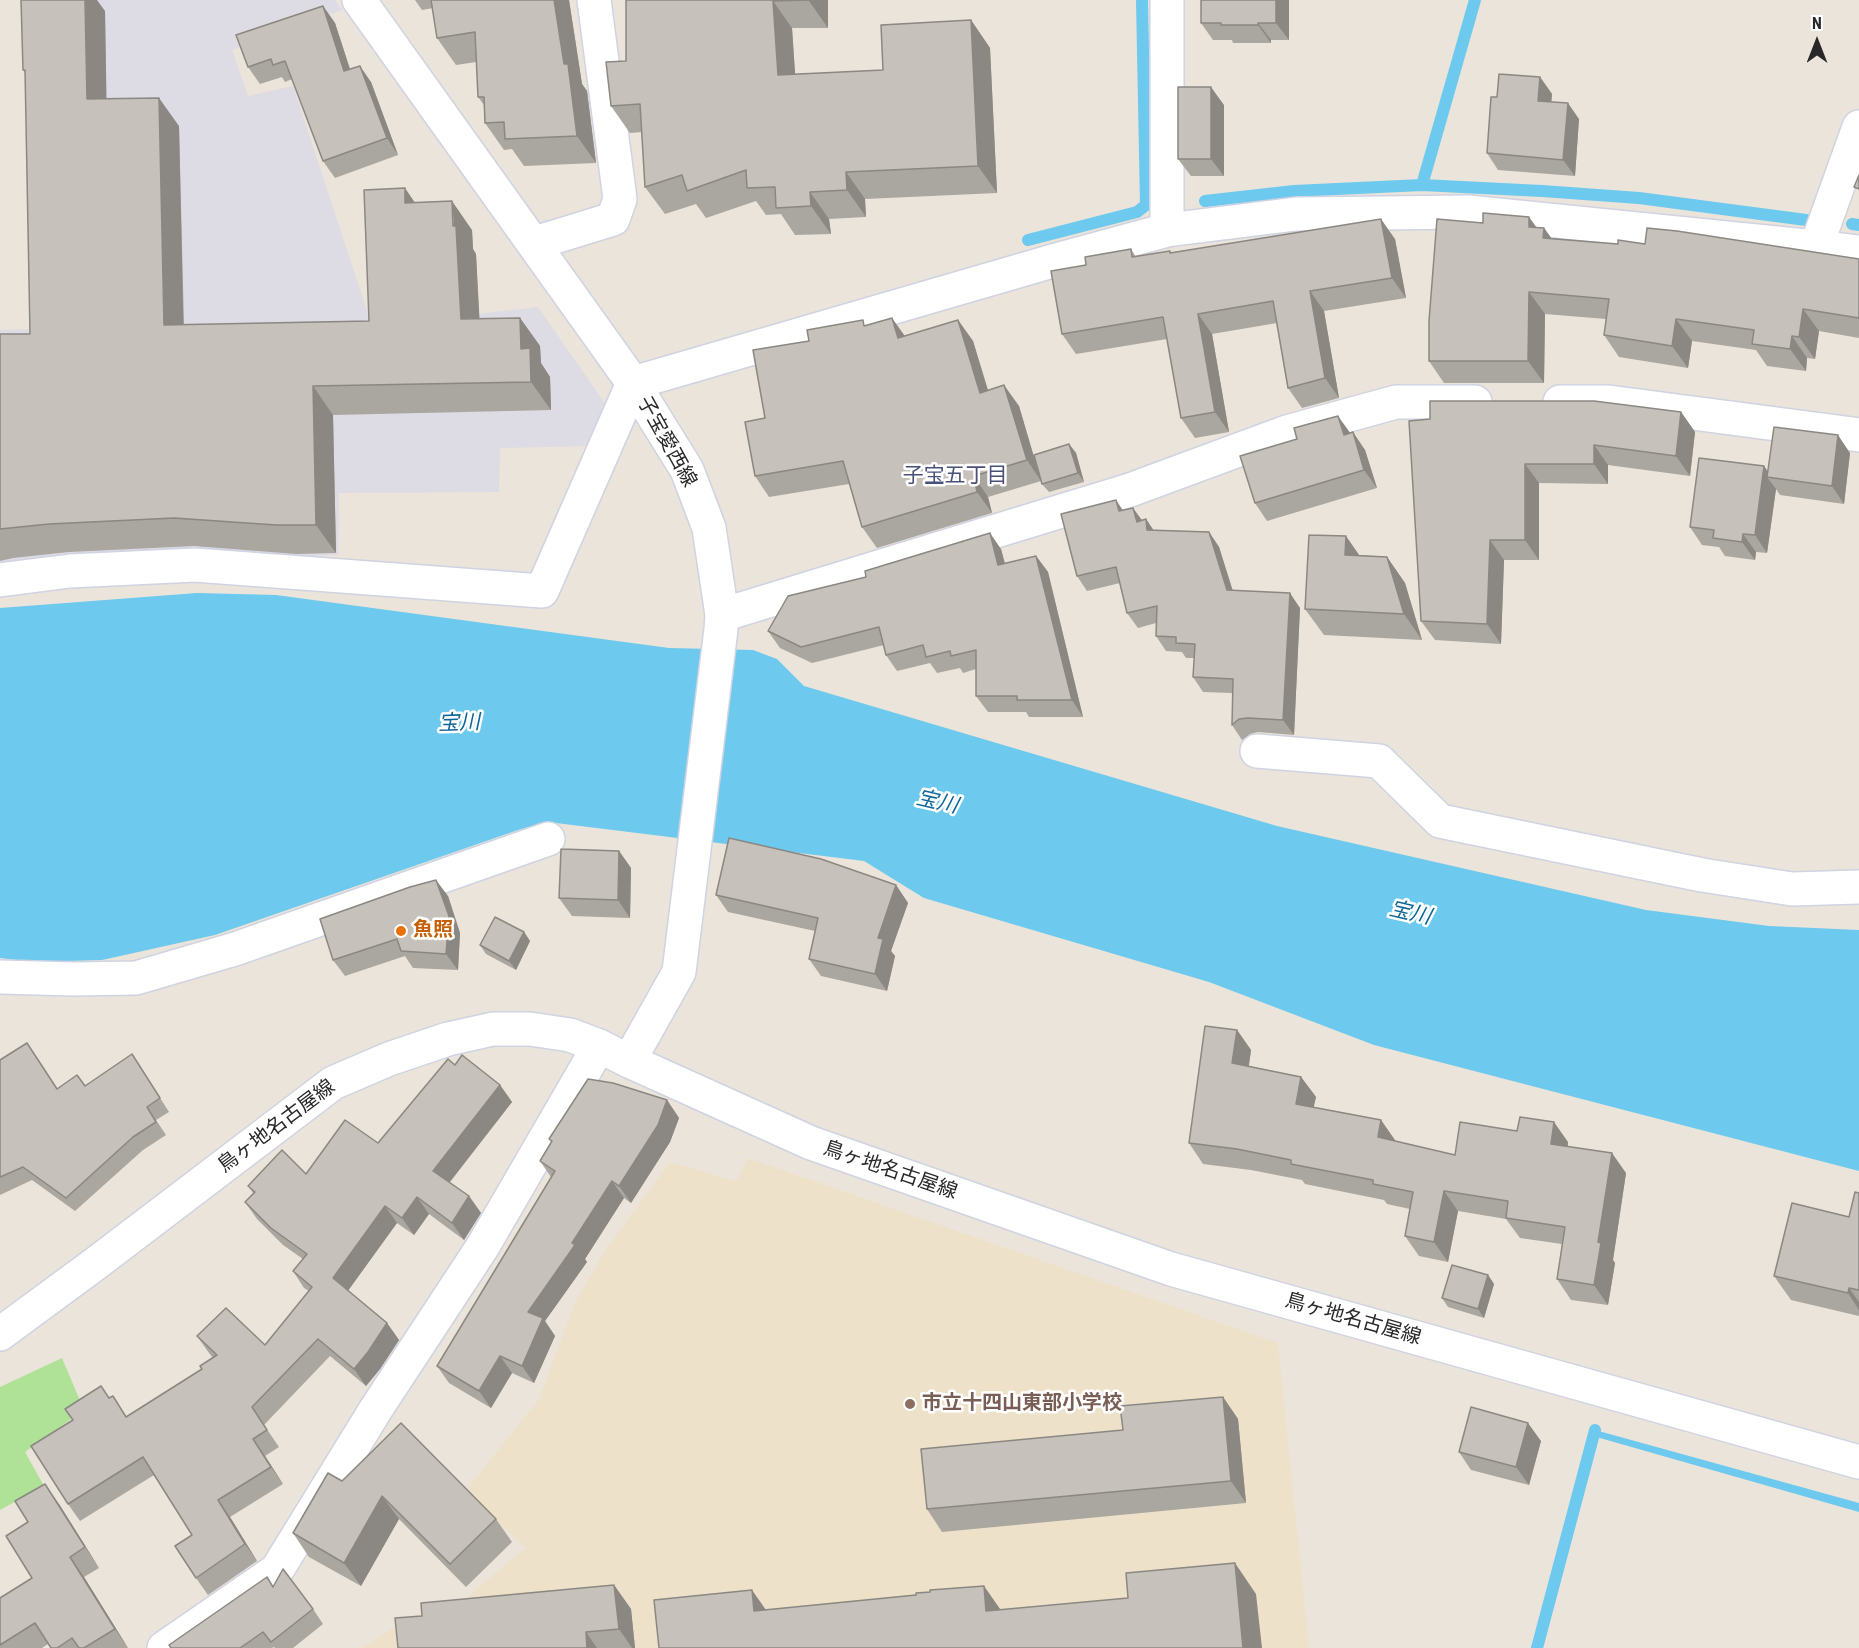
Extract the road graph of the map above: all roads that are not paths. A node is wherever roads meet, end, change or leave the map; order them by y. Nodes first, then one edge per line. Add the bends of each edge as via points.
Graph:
1 (359, 0) edge
2 (594, 0) edge
3 (1167, 0) edge
4 (1859, 127) edge
5 (1167, 230) junction
6 (535, 243) junction
7 (1816, 247) junction
8 (1859, 252) edge
9 (633, 383) junction
10 (1859, 435) edge
11 (0, 580) edge
12 (722, 622) junction
13 (1257, 751) dead end
14 (548, 839) dead end
15 (1859, 887) edge
16 (0, 977) edge
17 (599, 1046) junction
18 (628, 1061) junction
19 (0, 1334) edge
20 (1859, 1462) edge
21 (164, 1648) edge

1 - 6 street, 子宝愛西線
2 - 6 street via 620,199 613,219
3 - 5 street
4 - 7 street
5 - 7 street via 1296,214 1468,213
5 - 9 street
6 - 9 street, 子宝愛西線
7 - 8 street
9 - 11 street via 542,591 195,566 70,571
9 - 12 street, 子宝愛西線 via 687,470 709,528
10 - 12 street via 1609,402 1396,402 1287,432 1130,490
12 - 18 street, 子宝愛西線 via 679,972
13 - 15 street via 1379,761 1440,821 1713,877 1792,889
14 - 16 street via 235,949 136,978
17 - 18 street, 鳥ヶ地名古屋線
17 - 19 street, 鳥ヶ地名古屋線 via 570,1035 494,1029 438,1042 333,1083
17 - 21 street via 483,1246 376,1409 278,1570
18 - 20 street, 鳥ヶ地名古屋線 via 811,1143 1171,1269

